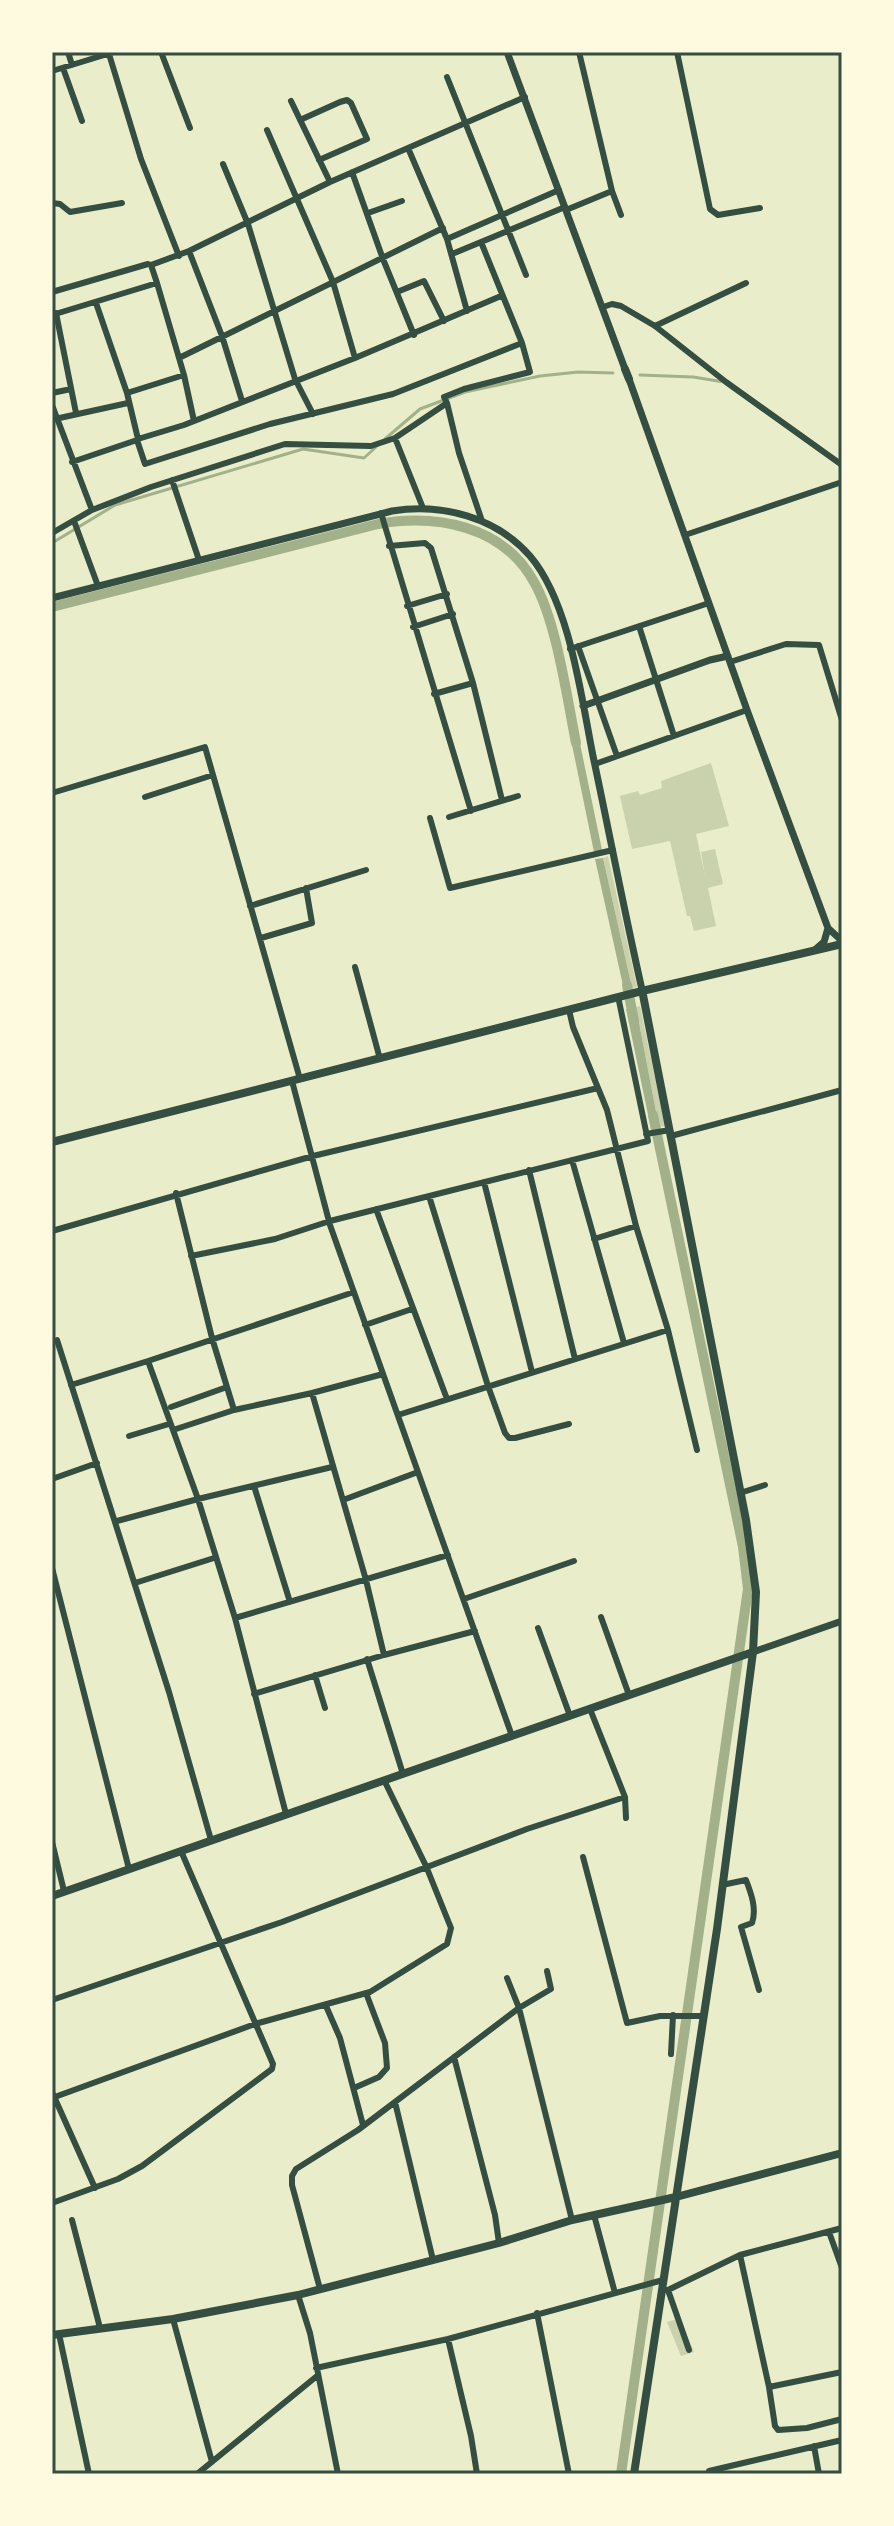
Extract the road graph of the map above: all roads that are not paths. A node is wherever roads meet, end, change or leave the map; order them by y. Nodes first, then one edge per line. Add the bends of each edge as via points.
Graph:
1 (68, 52) edge
2 (161, 52) edge
3 (507, 52) edge
4 (579, 52) edge
5 (677, 52) edge
6 (112, 53) edge
7 (72, 65) junction
8 (63, 68) junction
9 (52, 71) edge
10 (447, 77) dead end
11 (525, 97) junction
12 (291, 101) dead end
13 (300, 120) junction
14 (82, 121) dead end
15 (466, 122) junction
16 (190, 128) dead end
17 (267, 130) dead end
18 (408, 148) junction
19 (319, 160) junction
20 (223, 164) dead end
21 (352, 172) junction
22 (330, 182) junction
23 (559, 190) junction
24 (612, 191) junction
25 (298, 197) junction
26 (402, 201) dead end
27 (52, 203) edge
28 (122, 203) dead end
29 (760, 208) dead end
30 (566, 209) junction
31 (368, 213) junction
32 (501, 215) junction
33 (621, 215) dead end
34 (248, 224) junction
35 (443, 228) junction
36 (508, 231) junction
37 (447, 239) junction
38 (481, 242) junction
39 (189, 251) junction
40 (452, 254) junction
41 (179, 256) junction
42 (383, 259) junction
43 (150, 265) junction
44 (526, 275) dead end
45 (333, 282) junction
46 (157, 283) junction
47 (746, 283) dead end
48 (52, 292) edge
49 (397, 292) junction
50 (501, 296) junction
51 (96, 303) junction
52 (603, 307) junction
53 (274, 310) junction
54 (467, 311) junction
55 (54, 314) edge
56 (444, 321) junction
57 (655, 326) junction
58 (414, 335) junction
59 (222, 336) junction
60 (522, 343) junction
61 (179, 358) junction
62 (355, 358) junction
63 (625, 369) joint
64 (184, 375) junction
65 (295, 379) junction
66 (629, 379) joint
67 (71, 389) junction
68 (52, 393) edge
69 (127, 393) junction
70 (242, 401) junction
71 (128, 403) junction
72 (447, 403) junction
73 (52, 405) edge
74 (76, 413) junction
75 (313, 414) junction
76 (55, 419) junction
77 (194, 421) junction
78 (395, 438) junction
79 (72, 462) junction
80 (842, 465) edge
81 (842, 482) edge
82 (175, 485) junction
83 (423, 508) junction
84 (92, 510) junction
85 (381, 515) junction
86 (482, 521) junction
87 (75, 523) junction
88 (52, 533) edge
89 (685, 535) junction
90 (389, 546) junction
91 (199, 560) junction
92 (98, 586) junction
93 (447, 594) junction
94 (52, 598) edge
95 (709, 603) junction
96 (407, 606) junction
97 (453, 614) junction
98 (639, 626) junction
99 (413, 627) junction
100 (574, 647) junction
101 (729, 659) junction
102 (655, 682) junction
103 (473, 683) junction
104 (434, 694) junction
105 (598, 701) junction
106 (583, 706) junction
107 (747, 710) junction
108 (842, 720) edge
109 (674, 736) junction
110 (617, 756) junction
111 (595, 764) junction
112 (213, 775) junction
113 (52, 793) edge
114 (518, 796) dead end
115 (145, 797) dead end
116 (502, 800) junction
117 (471, 811) junction
118 (449, 817) dead end
119 (430, 818) dead end
120 (608, 851) junction
121 (366, 870) dead end
122 (306, 888) junction
123 (250, 906) junction
124 (828, 928) junction
125 (261, 938) junction
126 (842, 942) edge
127 (816, 949) junction
128 (355, 967) dead end
129 (641, 993) junction
130 (620, 999) junction
131 (568, 1012) junction
132 (380, 1059) junction
133 (296, 1080) junction
134 (598, 1088) junction
135 (842, 1090) edge
136 (668, 1132) junction
137 (648, 1134) junction
138 (52, 1142) edge
139 (617, 1148) junction
140 (313, 1156) junction
141 (572, 1160) junction
142 (529, 1170) junction
143 (484, 1182) junction
144 (176, 1193) junction
145 (429, 1196) junction
146 (376, 1209) junction
147 (330, 1223) junction
148 (636, 1226) junction
149 (52, 1231) edge
150 (594, 1239) junction
151 (191, 1256) junction
152 (354, 1292) junction
153 (412, 1309) junction
154 (365, 1325) junction
155 (668, 1330) junction
156 (212, 1338) junction
157 (57, 1340) dead end
158 (624, 1343) junction
159 (575, 1359) junction
160 (148, 1361) junction
161 (532, 1372) junction
162 (383, 1374) junction
163 (71, 1385) junction
164 (488, 1386) junction
165 (227, 1387) junction
166 (312, 1393) junction
167 (447, 1399) junction
168 (171, 1407) dead end
169 (234, 1410) junction
170 (398, 1415) junction
171 (569, 1424) dead end
172 (171, 1427) junction
173 (129, 1436) dead end
174 (697, 1450) dead end
175 (97, 1463) junction
176 (332, 1467) junction
177 (418, 1472) junction
178 (52, 1479) edge
179 (765, 1485) dead end
180 (254, 1486) junction
181 (740, 1493) junction
182 (198, 1499) junction
183 (343, 1500) junction
184 (117, 1521) junction
185 (448, 1555) junction
186 (214, 1558) junction
187 (574, 1561) dead end
188 (52, 1568) edge
189 (366, 1580) junction
190 (135, 1583) junction
191 (464, 1599) junction
192 (290, 1602) junction
193 (601, 1617) dead end
194 (235, 1618) junction
195 (842, 1621) edge
196 (538, 1628) dead end
197 (475, 1631) junction
198 (753, 1652) junction
199 (384, 1655) junction
200 (367, 1659) junction
201 (315, 1675) junction
202 (254, 1694) junction
203 (629, 1695) junction
204 (325, 1708) dead end
205 (590, 1709) junction
206 (570, 1716) junction
207 (512, 1736) junction
208 (403, 1774) junction
209 (384, 1780) junction
210 (625, 1797) junction
211 (286, 1814) junction
212 (626, 1818) dead end
213 (211, 1840) junction
214 (52, 1842) edge
215 (181, 1851) junction
216 (583, 1857) dead end
217 (426, 1866) junction
218 (129, 1869) junction
219 (722, 1885) junction
220 (64, 1891) junction
221 (52, 1896) edge
222 (220, 1942) junction
223 (547, 1971) dead end
224 (507, 1978) dead end
225 (759, 1990) dead end
226 (366, 1993) junction
227 (52, 2000) edge
228 (326, 2006) junction
229 (519, 2008) junction
230 (675, 2015) junction
231 (703, 2016) junction
232 (255, 2024) junction
233 (671, 2054) dead end
234 (454, 2057) junction
235 (354, 2088) junction
236 (53, 2096) edge
237 (395, 2102) junction
238 (363, 2125) junction
239 (842, 2153) edge
240 (95, 2188) junction
241 (672, 2198) junction
242 (52, 2203) edge
243 (594, 2215) junction
244 (72, 2220) dead end
245 (572, 2220) junction
246 (842, 2228) edge
247 (829, 2232) junction
248 (499, 2243) junction
249 (740, 2255) junction
250 (433, 2260) junction
251 (842, 2268) edge
252 (663, 2280) junction
253 (320, 2289) junction
254 (665, 2290) junction
255 (615, 2293) junction
256 (298, 2295) junction
257 (537, 2313) junction
258 (173, 2319) junction
259 (100, 2328) junction
260 (56, 2334) edge
261 (448, 2339) junction
262 (689, 2350) dead end
263 (317, 2372) junction
264 (842, 2372) edge
265 (769, 2387) junction
266 (842, 2419) edge
267 (842, 2440) edge
268 (814, 2446) junction
269 (212, 2462) junction
270 (709, 2471) dead end
271 (89, 2474) edge
272 (198, 2474) edge
273 (338, 2474) edge
274 (477, 2474) edge
275 (569, 2474) edge
276 (634, 2474) edge
277 (819, 2474) edge

1 - 7 street
2 - 16 street
3 - 11 street
4 - 24 street
5 - 29 street via 710,209 718,215
6 - 7 street
6 - 41 street via 141,159
7 - 8 street
8 - 9 street
8 - 14 street
10 - 15 street
11 - 15 street
11 - 23 street
12 - 13 street
13 - 19 street
13 - 19 street via 340,102 351,103 367,139
15 - 18 street
15 - 32 street
17 - 25 street
18 - 21 street
18 - 35 street
19 - 22 street
20 - 34 street
21 - 22 street
21 - 31 street
22 - 25 street
23 - 30 street
23 - 32 street
24 - 30 street
24 - 33 street
25 - 34 street
25 - 45 street
26 - 31 street
27 - 28 street via 70,212
30 - 36 street
30 - 52 street
31 - 42 street
32 - 36 street
32 - 37 street
34 - 39 street
34 - 53 street
35 - 37 street
35 - 42 street
36 - 38 street
36 - 44 street
37 - 40 street
38 - 40 street
38 - 50 street
39 - 41 street
39 - 59 street
40 - 54 street
41 - 43 street
42 - 45 street
42 - 49 street
43 - 46 street
43 - 48 street
45 - 53 street
45 - 62 street
46 - 51 street
46 - 61 street
47 - 57 street
49 - 56 street via 424,281
49 - 58 street
50 - 54 street
50 - 60 street
51 - 55 street
51 - 69 street
52 - 57 street via 621,306
52 - 63 street
53 - 59 street
53 - 65 street
54 - 56 street
55 - 67 street
56 - 58 street
57 - 80 street
58 - 62 street
59 - 61 street
59 - 70 street
60 - 72 street via 530,372 464,389 444,397
60 - 75 street via 393,394
61 - 64 street
62 - 65 street
63 - 66 main road
64 - 69 street
64 - 77 street
65 - 70 street
65 - 75 street
66 - 89 street
67 - 68 street
67 - 74 street
69 - 71 street
70 - 77 street
71 - 74 street
71 - 77 street via 138,439
72 - 78 street
72 - 86 street
73 - 76 street
74 - 76 street
75 - 79 street via 145,464 137,440
76 - 79 street
78 - 82 street via 366,446 287,444
78 - 83 street
79 - 84 street
81 - 89 street
82 - 84 street
82 - 91 street
83 - 85 street
83 - 86 street
84 - 87 street
85 - 90 street
85 - 91 street
86 - 100 street via 508,535 543,573
87 - 88 street
87 - 92 street
89 - 95 street
90 - 93 street via 427,544
90 - 96 street
91 - 92 street
92 - 94 street
93 - 96 street
93 - 97 street
95 - 98 street
95 - 101 street
96 - 99 street
97 - 99 street
97 - 103 street
98 - 100 street
98 - 102 street
99 - 104 street
100 - 105 street
100 - 106 street
101 - 102 street
101 - 107 street
101 - 108 street via 786,644 819,645
102 - 105 street
102 - 109 street
103 - 104 street
103 - 116 street
104 - 117 street
105 - 106 street
105 - 110 street
106 - 111 street
107 - 109 street
107 - 124 street
109 - 110 street
110 - 111 street
111 - 120 street
112 - 113 street via 205,747
112 - 115 street
112 - 123 street
114 - 116 street
116 - 117 street
117 - 118 street
119 - 120 street via 450,888
120 - 129 street
121 - 122 street
122 - 123 street
122 - 125 street via 312,923
123 - 125 street
124 - 126 street
124 - 127 street
125 - 133 street
126 - 127 main road
127 - 129 main road
128 - 132 street
129 - 130 main road
129 - 136 main road
130 - 131 main road
130 - 137 street
131 - 132 main road
131 - 134 street
132 - 133 main road
133 - 138 main road
133 - 140 street
134 - 139 street
134 - 140 street
135 - 136 street
136 - 137 street
136 - 181 main road
137 - 139 street via 648,1141
139 - 141 street
139 - 148 street
140 - 144 street
140 - 147 street
141 - 142 street
141 - 150 street
142 - 143 street
142 - 159 street
143 - 145 street
143 - 161 street
144 - 149 street
144 - 151 street
145 - 146 street
145 - 164 street
146 - 147 street
146 - 153 street
147 - 151 street
147 - 152 street
148 - 150 street
148 - 155 street
150 - 158 street
151 - 156 street
152 - 154 street
152 - 156 street
153 - 154 street
153 - 167 street
154 - 162 street
155 - 158 street
155 - 174 street
156 - 160 street
156 - 165 street
157 - 163 street
158 - 159 street
159 - 161 street
160 - 163 street
160 - 172 street
161 - 164 street
162 - 166 street
162 - 170 street
163 - 175 street
164 - 167 street
164 - 171 street via 509,1438
165 - 168 street
165 - 169 street
166 - 169 street
166 - 176 street
167 - 170 street
169 - 172 street
170 - 177 street
172 - 173 street
172 - 182 street
175 - 178 street
175 - 184 street
176 - 180 street
176 - 183 street
177 - 183 street
177 - 185 street
179 - 181 street
180 - 182 street
180 - 192 street
181 - 198 main road via 756,1592
182 - 184 street
182 - 186 street
183 - 189 street
184 - 190 street
185 - 189 street
185 - 191 street
186 - 190 street
186 - 194 street
187 - 191 street
188 - 218 street
189 - 192 street
189 - 199 street
190 - 213 street
191 - 197 street
192 - 194 street
193 - 203 street
194 - 202 street
195 - 198 street
196 - 206 street
197 - 199 street
197 - 207 street
198 - 203 main road
198 - 219 main road
199 - 200 street
200 - 201 street
200 - 208 street
201 - 202 street
201 - 204 street
202 - 211 street
203 - 205 main road
205 - 206 main road
205 - 210 street
206 - 207 main road
207 - 208 main road
208 - 209 main road
209 - 211 main road
209 - 217 street
210 - 212 street
210 - 217 street
211 - 213 main road
213 - 215 main road
214 - 220 street
215 - 218 main road
215 - 222 street
216 - 230 street via 627,2023
217 - 222 street
217 - 226 street via 451,1936 447,1944
218 - 220 main road
219 - 225 street via 746,1880 751,1894 754,1919 741,1927
219 - 231 main road
220 - 221 main road
222 - 227 street
222 - 232 street
223 - 229 street via 551,1989
224 - 229 street
226 - 228 street
226 - 235 street via 385,2043 387,2068
228 - 232 street
228 - 235 street
229 - 234 street
229 - 245 street
230 - 231 street
230 - 233 street
231 - 241 main road
232 - 236 street
232 - 240 street via 273,2064 267,2075 142,2166
234 - 237 street
234 - 248 street
235 - 238 street
236 - 240 street
237 - 238 street
237 - 250 street
238 - 253 street via 292,2176
239 - 241 main road
240 - 242 street
241 - 243 main road
241 - 252 main road
243 - 245 main road
243 - 255 street
244 - 259 street
245 - 248 main road
246 - 247 street
247 - 249 street
247 - 251 street
248 - 250 main road
249 - 254 street
249 - 265 street
250 - 253 main road
252 - 254 main road
252 - 255 street
253 - 256 main road
254 - 262 street
254 - 276 main road
255 - 257 street
256 - 258 main road
256 - 263 street
257 - 261 street
257 - 275 street
258 - 259 main road
258 - 269 street
259 - 260 main road
260 - 271 street
261 - 263 street
261 - 274 street
263 - 269 street
263 - 273 street
264 - 265 street
265 - 266 street via 778,2430
267 - 268 street
268 - 270 street
268 - 277 street
269 - 272 street

